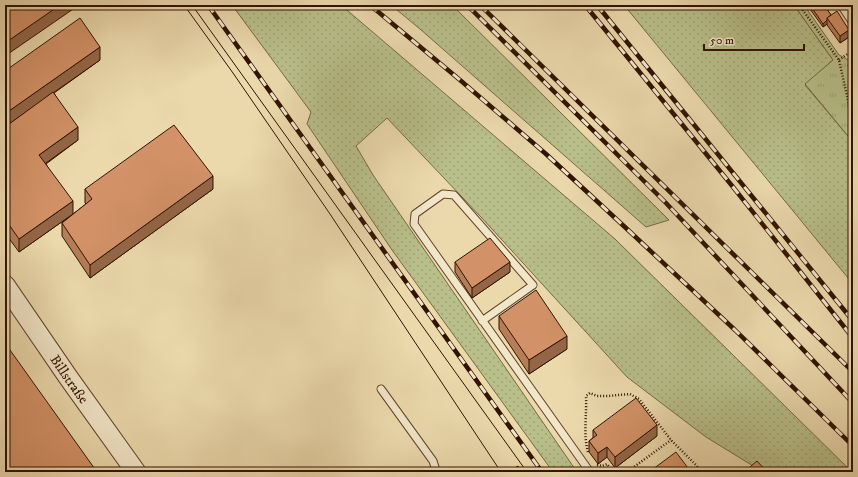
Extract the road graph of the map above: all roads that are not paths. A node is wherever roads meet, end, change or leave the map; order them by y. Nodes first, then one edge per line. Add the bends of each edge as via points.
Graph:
1 (841, 5) edge
2 (853, 23) edge
3 (5, 284) edge
4 (482, 321) junction
5 (381, 389) dead end
6 (136, 472) edge
7 (435, 472) edge
8 (590, 472) edge

1 - 2 lane
3 - 6 street, Billstraße
4 - 4 lane via 533,285 454,195 443,194 415,214 414,224
4 - 8 lane
5 - 7 lane via 433,461

